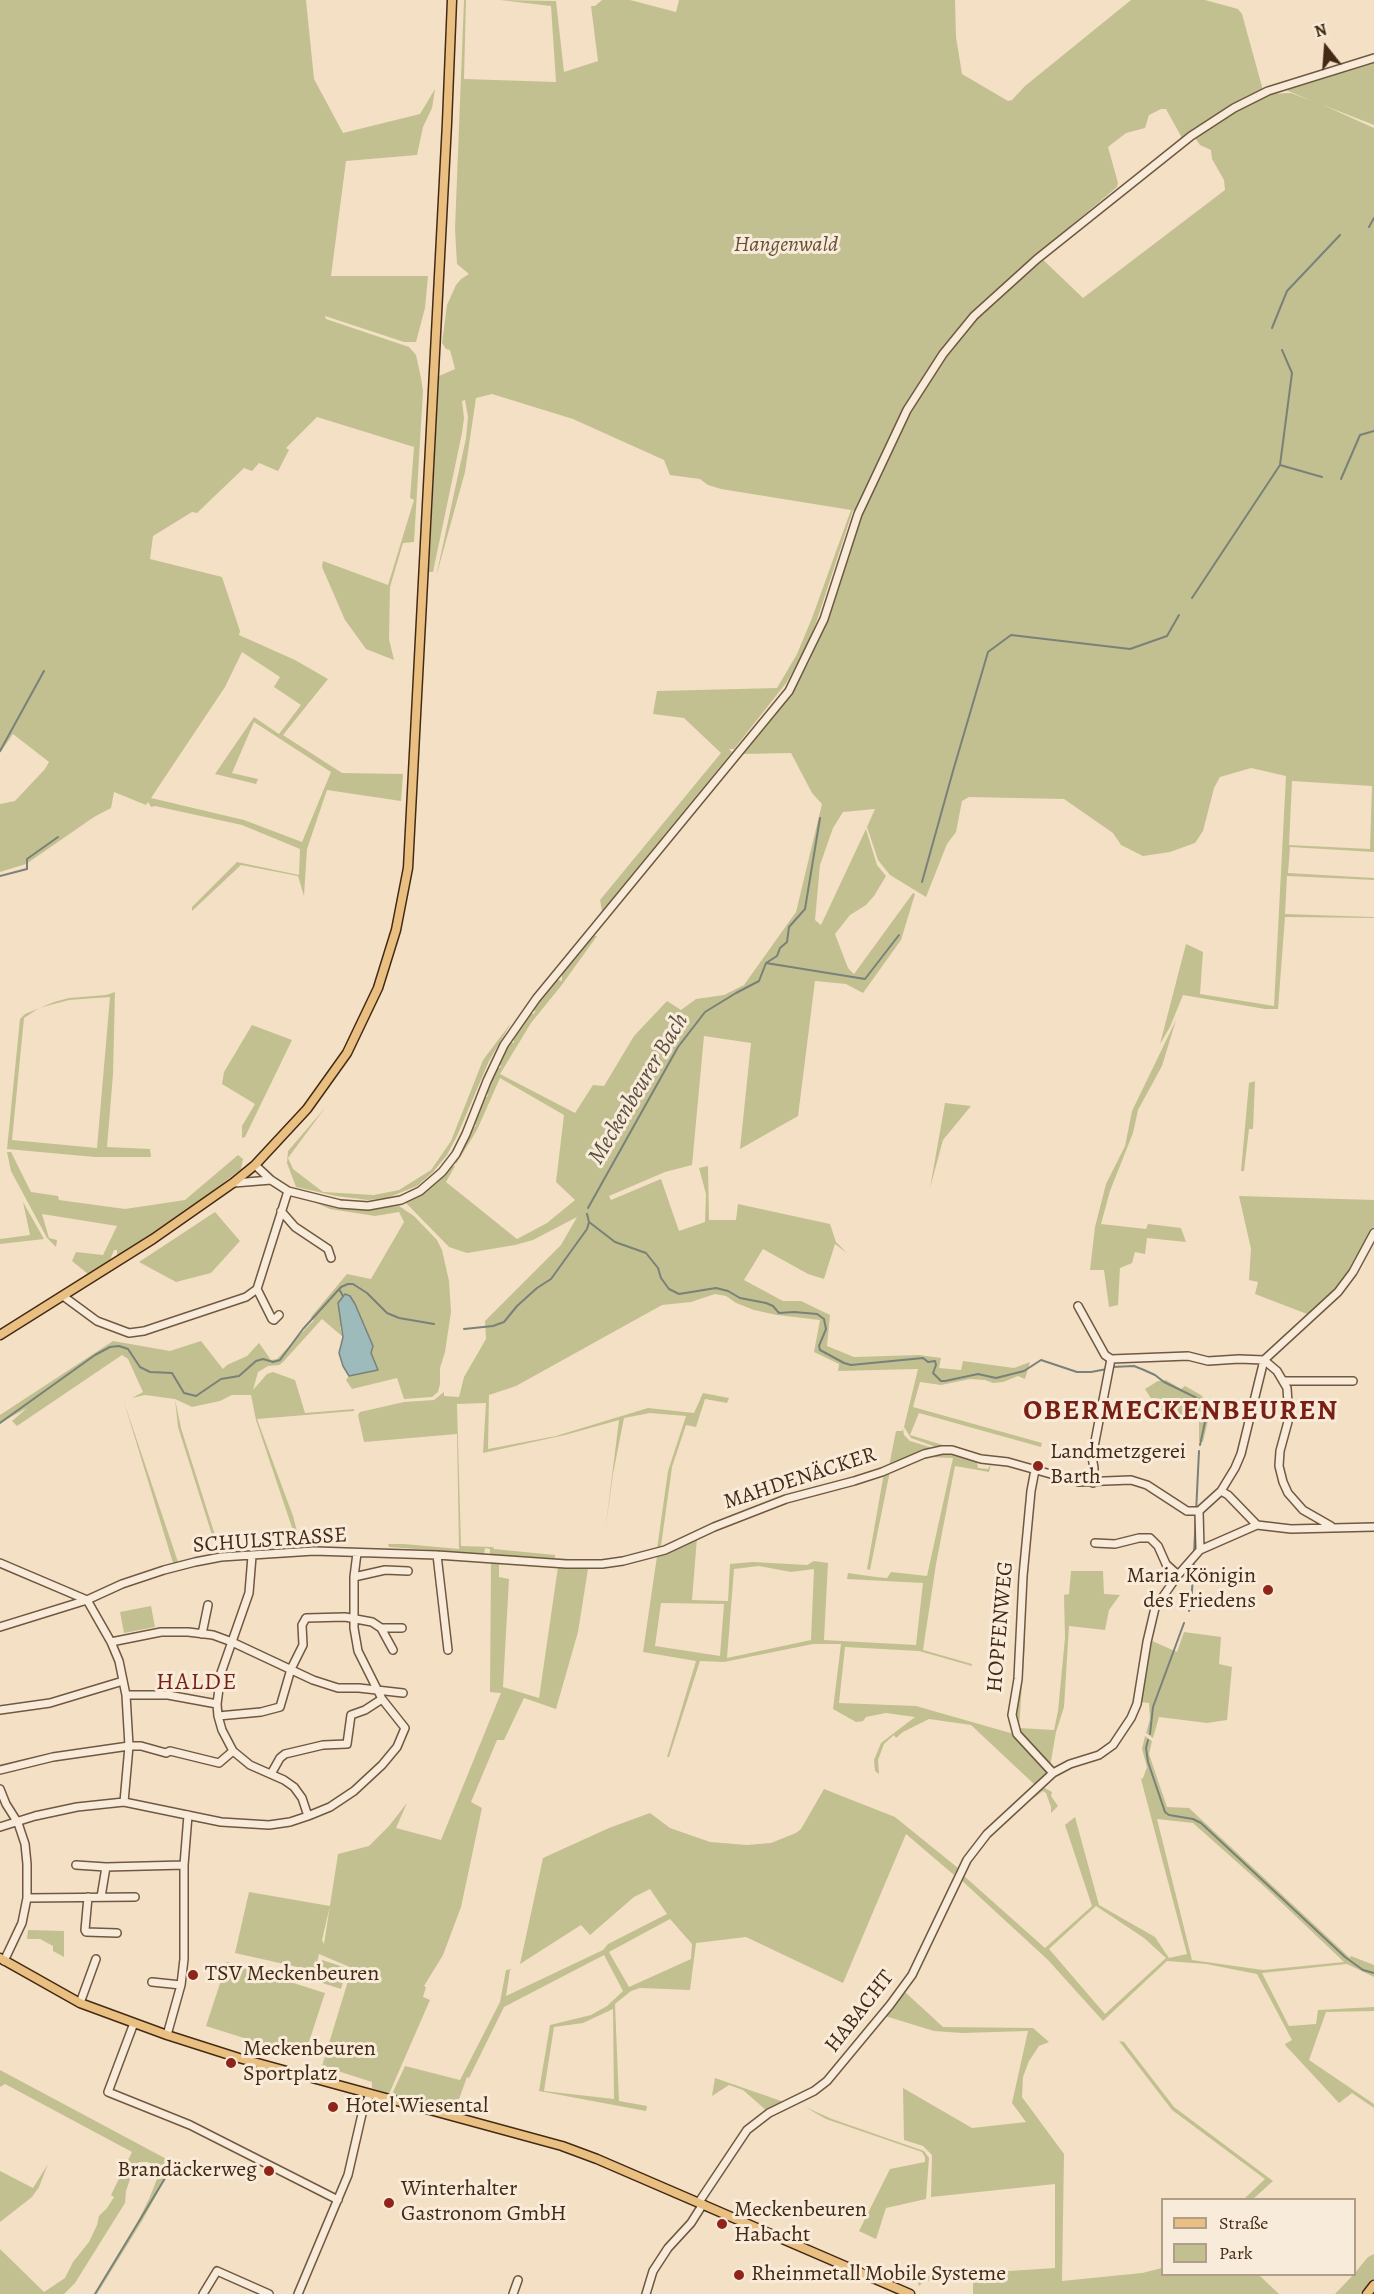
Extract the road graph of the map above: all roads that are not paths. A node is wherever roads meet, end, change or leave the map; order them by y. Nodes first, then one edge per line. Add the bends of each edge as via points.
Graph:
1 (452, 0) edge
2 (1374, 58) edge
3 (255, 1165) junction
4 (271, 1180) junction
5 (233, 1183) junction
6 (288, 1191) junction
7 (281, 1211) junction
8 (1374, 1233) edge
9 (331, 1258) dead end
10 (257, 1288) junction
11 (63, 1296) junction
12 (1077, 1306) dead end
13 (279, 1315) dead end
14 (0, 1335) edge
15 (1264, 1360) junction
16 (1110, 1365) junction
17 (1284, 1381) junction
18 (1353, 1382) dead end
19 (1035, 1470) junction
20 (1094, 1483) junction
21 (1221, 1491) junction
22 (1196, 1512) junction
23 (1257, 1525) junction
24 (1332, 1527) junction
25 (1374, 1527) edge
26 (1095, 1543) dead end
27 (357, 1552) junction
28 (1196, 1554) junction
29 (437, 1555) junction
30 (252, 1556) junction
31 (517, 1560) joint
32 (0, 1563) edge
33 (408, 1571) dead end
34 (1178, 1575) junction
35 (354, 1577) junction
36 (87, 1600) junction
37 (208, 1605) dead end
38 (354, 1620) junction
39 (0, 1627) edge
40 (402, 1628) dead end
41 (381, 1629) junction
42 (202, 1634) junction
43 (111, 1642) junction
44 (232, 1642) junction
45 (393, 1650) dead end
46 (448, 1650) dead end
47 (291, 1669) junction
48 (123, 1681) junction
49 (377, 1691) junction
50 (403, 1693) dead end
51 (126, 1695) junction
52 (382, 1699) junction
53 (217, 1704) junction
54 (0, 1710) edge
55 (218, 1716) junction
56 (129, 1746) junction
57 (233, 1751) junction
58 (0, 1770) edge
59 (1053, 1773) junction
60 (271, 1774) junction
61 (0, 1789) edge
62 (124, 1802) junction
63 (188, 1815) junction
64 (308, 1816) junction
65 (18, 1823) junction
66 (0, 1827) edge
67 (76, 1865) dead end
68 (184, 1865) junction
69 (106, 1867) junction
70 (101, 1896) junction
71 (135, 1896) dead end
72 (88, 1897) junction
73 (27, 1898) junction
74 (117, 1933) dead end
75 (96, 1959) dead end
76 (2, 1960) edge
77 (152, 1982) dead end
78 (181, 1985) junction
79 (80, 2003) junction
80 (134, 2023) junction
81 (167, 2035) junction
82 (370, 2094) junction
83 (338, 2200) junction
84 (701, 2203) junction
85 (518, 2280) dead end
86 (1374, 2285) edge
87 (203, 2294) edge
88 (269, 2294) edge
89 (298, 2294) edge
90 (513, 2294) edge
91 (646, 2294) edge
92 (910, 2294) edge
93 (1367, 2294) edge

1 - 3 main road via 408,868 396,930 378,988 346,1053 307,1109
2 - 6 street via 1268,91 1234,108 1191,136 1046,252 974,316 943,354 908,410 858,514 824,619 789,691 536,999 504,1045 466,1134 442,1172 420,1191 378,1205 340,1204
3 - 4 street
3 - 5 main road
4 - 5 street
4 - 6 street
5 - 11 main road
6 - 7 street
7 - 9 street via 295,1227 328,1249
7 - 10 street
8 - 15 street via 1338,1292
10 - 11 street via 246,1297 129,1333 97,1321
10 - 13 street via 272,1319
11 - 14 main road
12 - 16 street
15 - 16 street via 1208,1361 1188,1356
15 - 17 street
15 - 21 street via 1241,1454
16 - 20 street via 1092,1456
17 - 18 street
17 - 24 street via 1289,1418 1280,1451 1280,1474 1294,1501
19 - 20 street, MAHDENÄCKER
19 - 31 street, MAHDENÄCKER via 952,1450 934,1452 882,1472 786,1498 646,1556 602,1564
19 - 59 street, HOPFENWEG via 1012,1715 1017,1734
20 - 22 street, MAHDENÄCKER via 1131,1480 1147,1485 1182,1509
21 - 22 street
21 - 23 street
22 - 28 street
23 - 24 street
23 - 28 street
24 - 25 street
26 - 34 street via 1109,1545 1150,1538
27 - 29 street, SCHULSTRASSE
27 - 30 street, SCHULSTRASSE
27 - 35 street
28 - 34 street, HABACHT
29 - 31 street, SCHULSTRASSE
29 - 46 street
30 - 36 street, SCHULSTRASSE via 195,1562 122,1584
30 - 44 street via 249,1593
32 - 36 street
33 - 35 street via 385,1570
34 - 59 street, HABACHT via 1155,1608 1137,1704 1126,1727 1106,1750
35 - 38 street
36 - 39 street, SCHULSTRASSE
36 - 43 street
37 - 42 street
38 - 41 street via 372,1622
38 - 47 street via 306,1618 302,1625 303,1645
38 - 49 street via 358,1651
40 - 41 street
41 - 45 street
42 - 43 street via 161,1632
42 - 44 street
43 - 48 street
44 - 47 street
44 - 53 street via 221,1673
47 - 49 street via 338,1688
47 - 55 street via 280,1707
48 - 51 street
48 - 54 street via 50,1703
49 - 50 street
49 - 52 street
51 - 53 street via 168,1695
51 - 56 street
52 - 60 street via 351,1715 347,1744 285,1754
52 - 64 street via 405,1728 397,1747 354,1791
53 - 55 street
55 - 57 street
56 - 57 street via 219,1763
56 - 58 street via 53,1757
56 - 62 street
57 - 60 street via 250,1765
59 - 84 street, HABACHT via 987,1834 967,1860 912,1975 890,2005 827,2081 769,2113 747,2130
60 - 64 street via 294,1787
61 - 65 street
62 - 63 street
62 - 65 street via 78,1807
63 - 64 street via 269,1825
63 - 68 street
65 - 66 street
65 - 73 street via 25,1844
67 - 69 street
68 - 69 street
68 - 78 street
69 - 70 street
70 - 71 street
70 - 72 street
72 - 73 street
72 - 74 street via 86,1932
73 - 76 street via 19,1933
75 - 79 street
76 - 79 main road
77 - 78 street
78 - 81 street
79 - 80 main road
80 - 81 main road
80 - 83 street via 108,2092 189,2125
81 - 82 main road
82 - 83 street
82 - 84 main road via 562,2146
83 - 89 street
84 - 91 street, HABACHT via 692,2223 653,2271
84 - 92 main road
85 - 90 street
86 - 93 main road
87 - 88 street via 217,2271

